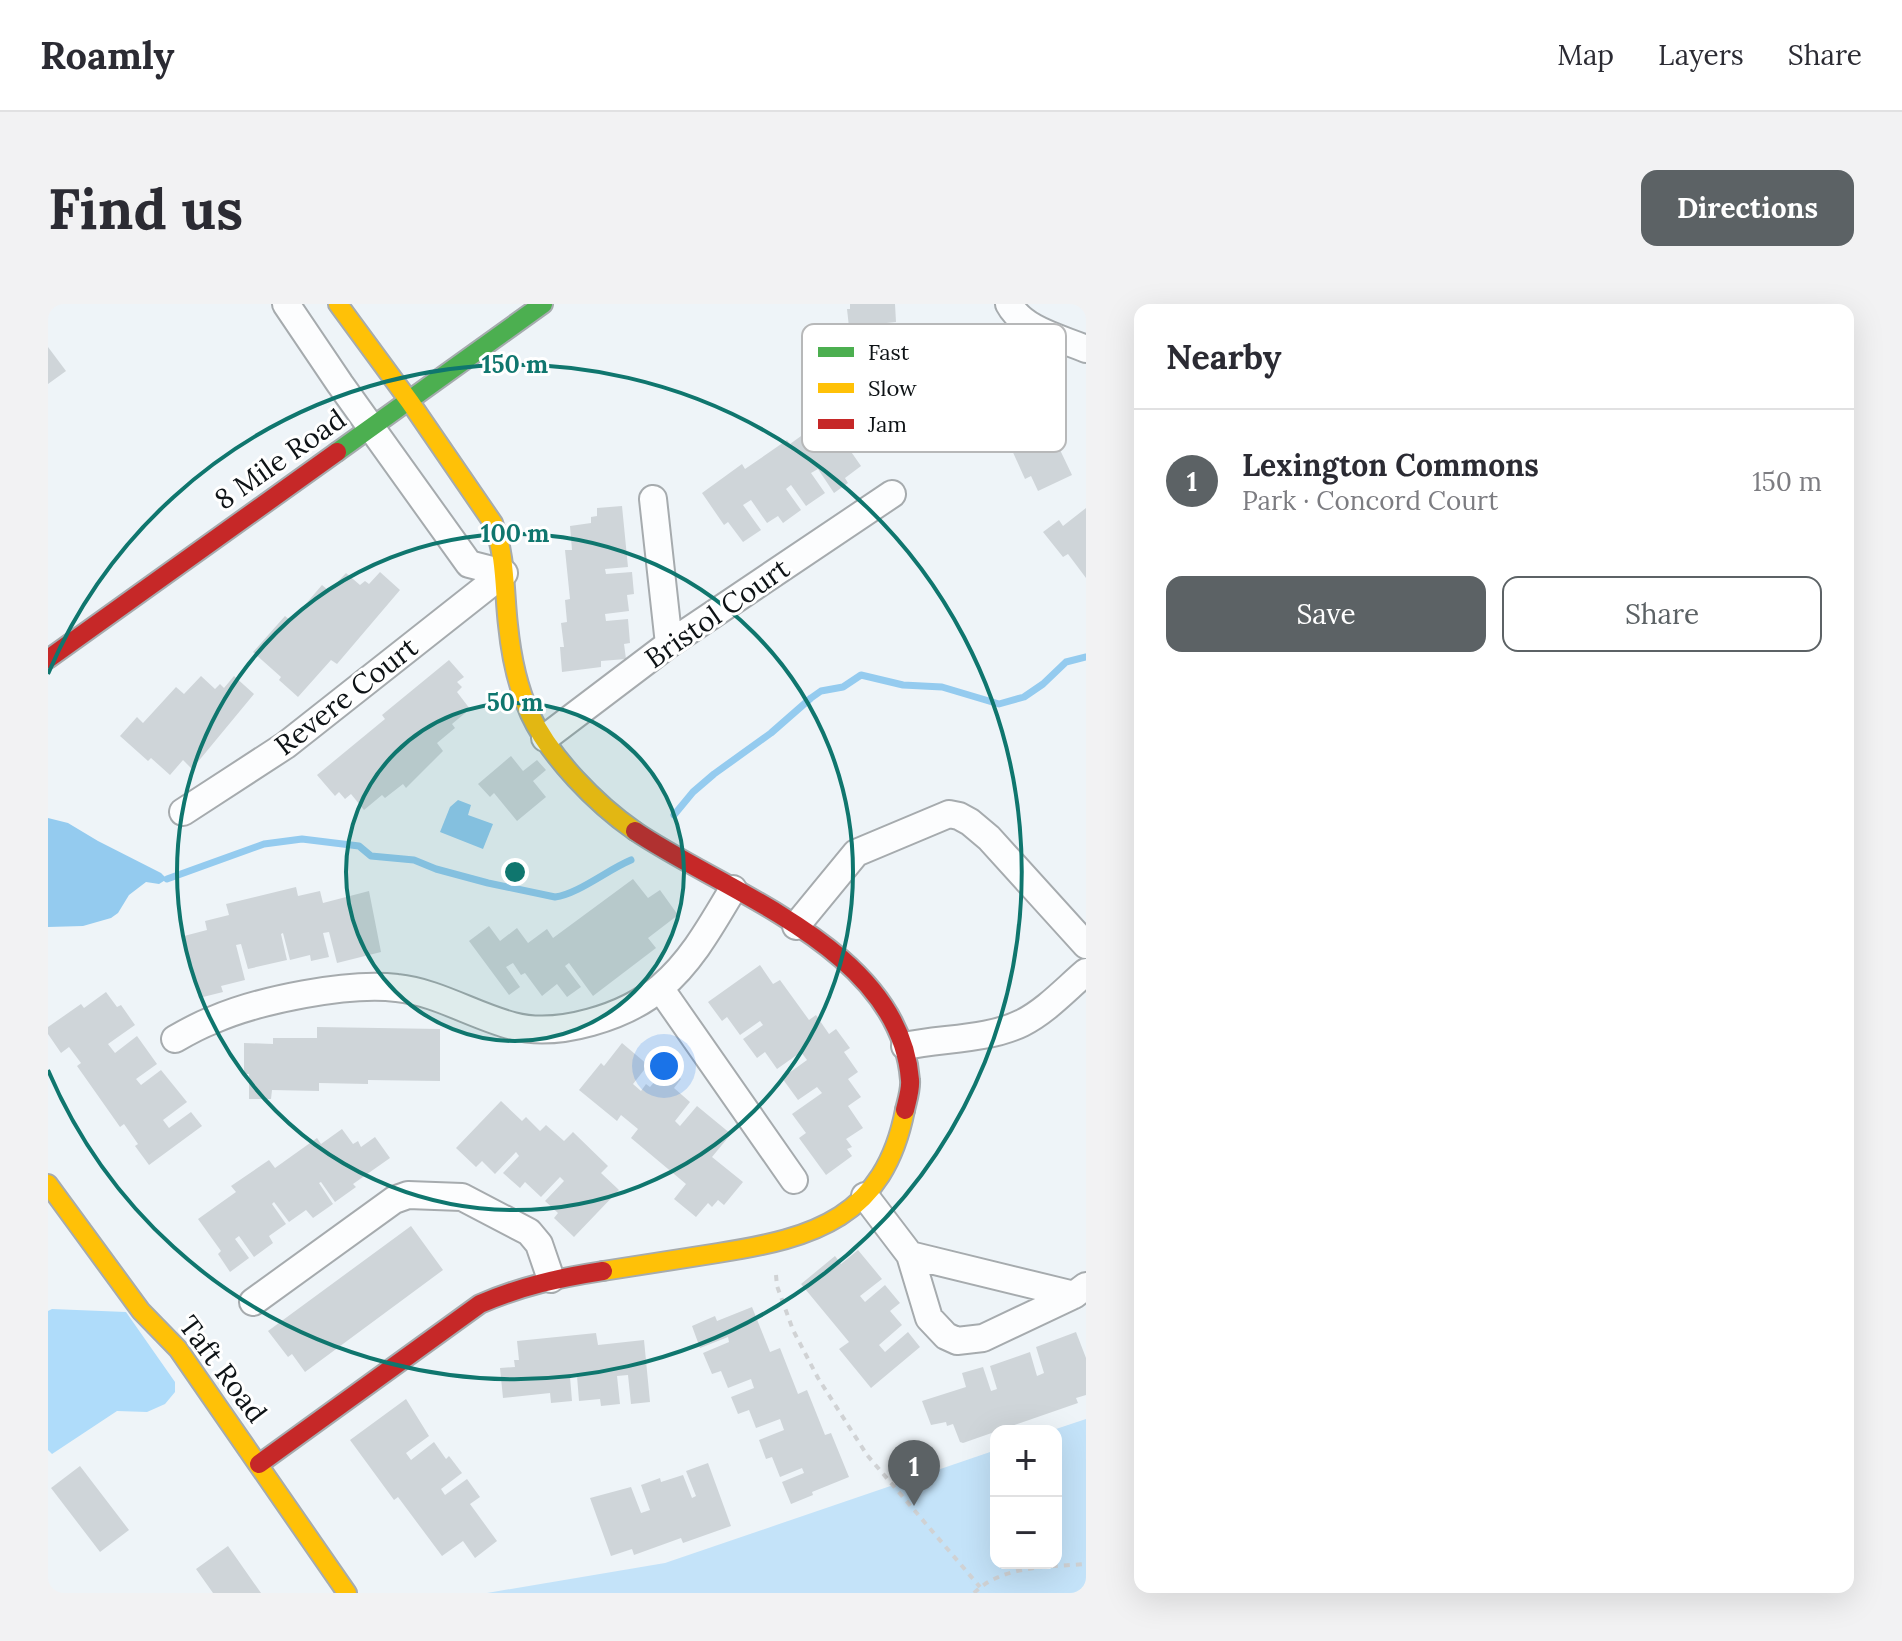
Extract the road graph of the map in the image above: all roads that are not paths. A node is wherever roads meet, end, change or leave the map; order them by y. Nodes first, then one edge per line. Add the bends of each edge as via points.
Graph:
1 (286, 304) edge
2 (338, 304) edge
3 (543, 304) edge
4 (1009, 304) edge
5 (1028, 324) edge
6 (1066, 340) edge
7 (1086, 349) edge
8 (410, 402) junction
9 (371, 429) junction
10 (892, 494) dead end
11 (653, 499) dead end
12 (504, 573) junction
13 (669, 644) junction
14 (48, 659) edge
15 (545, 738) junction
16 (183, 812) dead end
17 (733, 889) junction
18 (796, 926) junction
19 (1086, 945) edge
20 (1086, 972) edge
21 (660, 988) junction
22 (175, 1039) dead end
23 (905, 1046) junction
24 (794, 1180) dead end
25 (48, 1184) edge
26 (865, 1196) junction
27 (910, 1255) junction
28 (551, 1279) junction
29 (1080, 1291) edge
30 (253, 1302) dead end
31 (259, 1464) junction
32 (347, 1593) edge

1 - 9 street
2 - 8 street
3 - 8 street, 8 Mile Road
4 - 5 street
6 - 7 street
8 - 9 street, 8 Mile Road
8 - 12 street via 493,523
9 - 12 street via 469,564
9 - 14 street, 8 Mile Road
10 - 13 street, Bristol Court
11 - 13 street
12 - 15 street via 516,667 531,716
12 - 16 street, Revere Court via 286,745
13 - 15 street, Bristol Court
15 - 17 street via 571,772 639,834
17 - 18 street
17 - 21 street via 693,953
18 - 19 street via 856,853 949,814 989,838
18 - 23 street via 858,971 888,1011
20 - 23 street via 1020,1024
21 - 22 street via 598,1020 549,1029 516,1027 398,988 333,991 214,1019
21 - 24 street
23 - 26 street via 909,1100 904,1122 893,1153
25 - 31 street, Taft Road via 141,1311 178,1349
26 - 27 street
26 - 28 street via 826,1226 774,1244
27 - 29 street
27 - 29 street via 929,1318 957,1341 983,1338
28 - 30 street via 539,1244 523,1227 462,1197 408,1195
28 - 31 street via 480,1304
31 - 32 street, Taft Road

